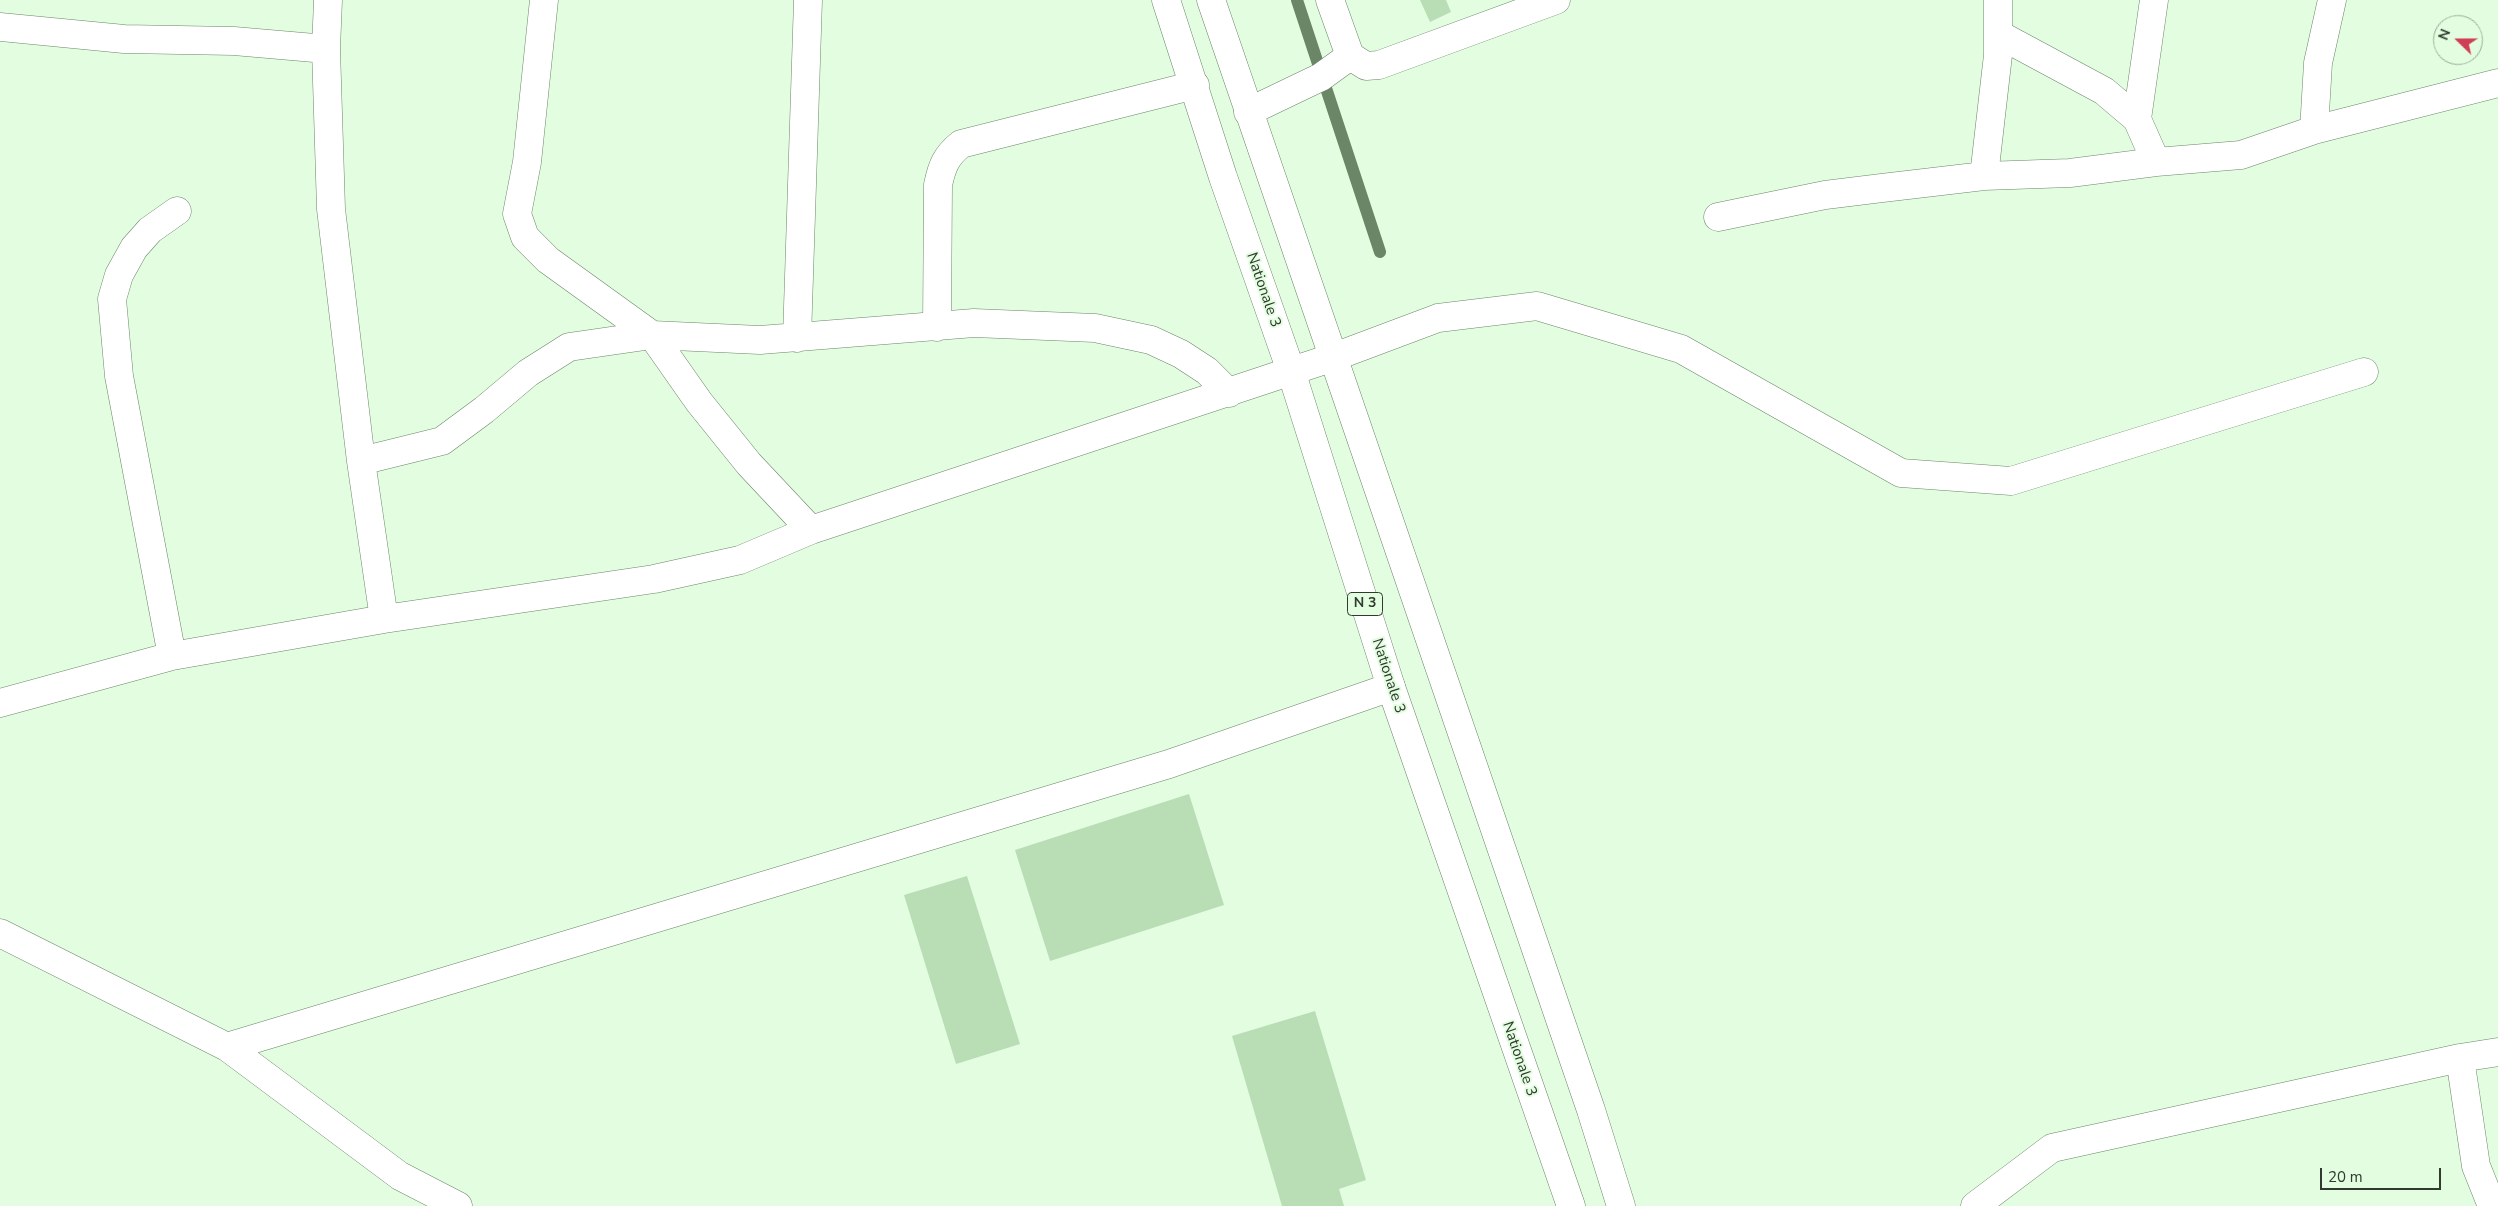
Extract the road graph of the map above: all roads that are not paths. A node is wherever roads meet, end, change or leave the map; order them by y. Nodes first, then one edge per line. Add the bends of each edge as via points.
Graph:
1 (328, 0) edge
2 (544, 0) edge
3 (808, 0) edge
4 (1166, 0) edge
5 (1211, 0) edge
6 (1330, 0) edge
7 (1556, 0) edge
8 (1998, 0) edge
9 (2154, 0) edge
10 (2332, 0) edge
11 (0, 27) edge
12 (1998, 34) junction
13 (326, 49) junction
14 (1350, 56) junction
15 (2498, 83) edge
16 (1195, 85) junction
17 (1248, 112) junction
18 (2137, 119) junction
19 (2314, 130) junction
20 (2156, 162) junction
21 (1984, 176) junction
22 (177, 211) dead end
23 (1718, 216) dead end
24 (937, 327) junction
25 (652, 335) junction
26 (797, 338) junction
27 (1334, 358) junction
28 (1291, 371) junction
29 (2364, 372) dead end
30 (1229, 393) junction
31 (361, 461) junction
32 (811, 530) junction
33 (384, 620) junction
34 (172, 656) junction
35 (1391, 687) junction
36 (0, 703) edge
37 (0, 933) edge
38 (228, 1047) junction
39 (2498, 1052) edge
40 (2460, 1058) junction
41 (458, 1206) edge
42 (1571, 1206) edge
43 (1621, 1206) edge
44 (1975, 1206) edge
45 (2492, 1206) edge

1 - 13 street
2 - 25 street via 527,162 517,214 525,237 548,260
3 - 26 street
4 - 16 street, Nationale 3 / N 3
5 - 17 street
6 - 14 street
7 - 14 street via 1379,65 1366,66
8 - 12 street
9 - 18 street
10 - 19 street via 2318,62
11 - 13 street via 124,39
12 - 18 street via 2104,91
12 - 21 street
13 - 31 street via 331,210
14 - 17 street via 1321,77
15 - 19 street
16 - 24 street via 961,144 949,154 942,166 938,185
16 - 28 street, Nationale 3 / N 3 via 1223,177
17 - 27 street
18 - 20 street
19 - 20 street via 2241,155
20 - 21 street via 2070,174
21 - 23 street via 1825,194
22 - 34 street via 150,230 134,248 119,275 112,299 119,376
24 - 26 street
24 - 30 street via 974,323 1096,328 1124,333 1151,340 1181,354 1207,371
25 - 26 street via 720,340
25 - 31 street via 569,347 528,373 442,441
25 - 32 street via 738,450
27 - 28 street
27 - 29 street via 1438,318 1537,306 1680,349 1901,472 2011,481
27 - 43 street
28 - 30 street
28 - 35 street, Nationale 3 / N 3
30 - 32 street
31 - 33 street
32 - 33 street via 740,560 654,579
33 - 34 street
34 - 36 street
35 - 38 street via 1169,764
35 - 42 street, Nationale 3 / N 3
37 - 38 street
38 - 41 street via 400,1176
39 - 40 street
40 - 44 street via 2052,1148
40 - 45 street via 2476,1166

